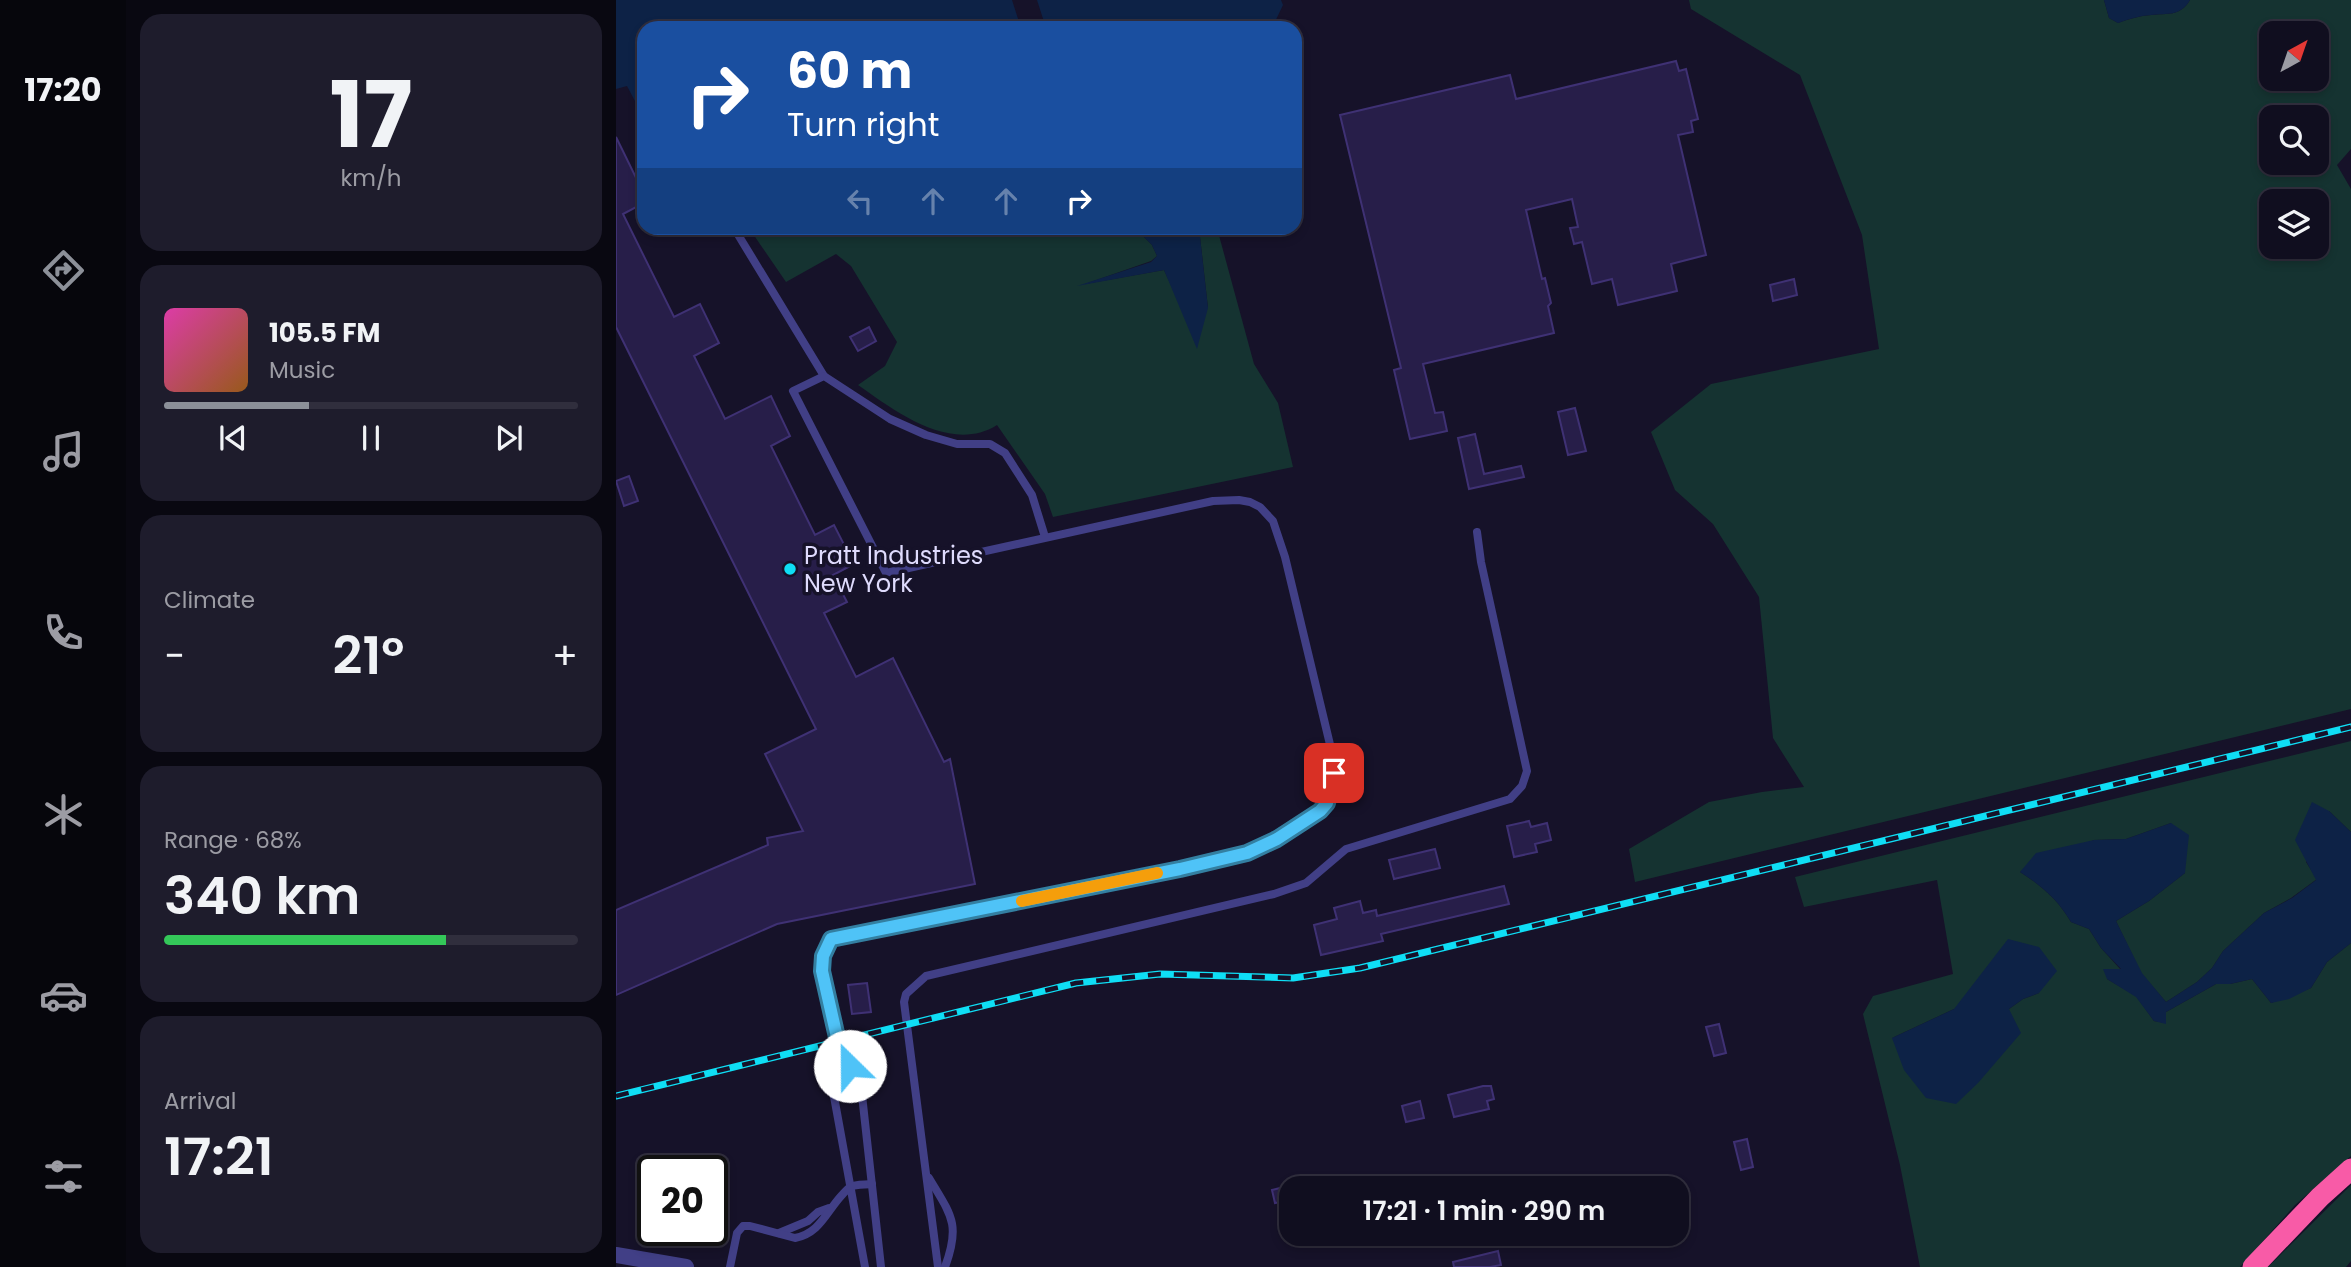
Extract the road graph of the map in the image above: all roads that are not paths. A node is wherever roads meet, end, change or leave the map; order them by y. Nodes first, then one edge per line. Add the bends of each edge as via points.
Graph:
1 (738, 235) edge
2 (824, 376) junction
3 (1477, 532) dead end
4 (1045, 537) junction
5 (841, 1055) junction
6 (2351, 1169) edge
7 (926, 1172) junction
8 (872, 1184) junction
9 (850, 1187) junction
10 (616, 1255) edge
11 (686, 1267) edge
12 (730, 1267) edge
13 (865, 1267) edge
14 (881, 1267) edge
15 (939, 1267) edge
16 (945, 1267) edge
17 (2253, 1267) edge

1 - 2 lane
2 - 4 lane via 890,419 926,435 957,444 990,443 1005,453 1032,495
2 - 4 lane via 793,391 886,573
3 - 7 lane via 1527,771 1510,799 1346,849 1306,883 1274,894 926,976 906,994 904,1002
4 - 5 lane via 1213,501 1250,502 1267,514 1285,557 1333,757 1327,803 1277,839 1247,853 831,939 822,971
5 - 8 lane via 860,1077
5 - 9 lane via 831,1080
6 - 17 highway
7 - 15 lane
7 - 16 lane via 951,1215 954,1242
8 - 9 lane
8 - 14 lane
9 - 12 lane via 830,1208 779,1233 751,1226 739,1229
9 - 13 lane
10 - 11 street

